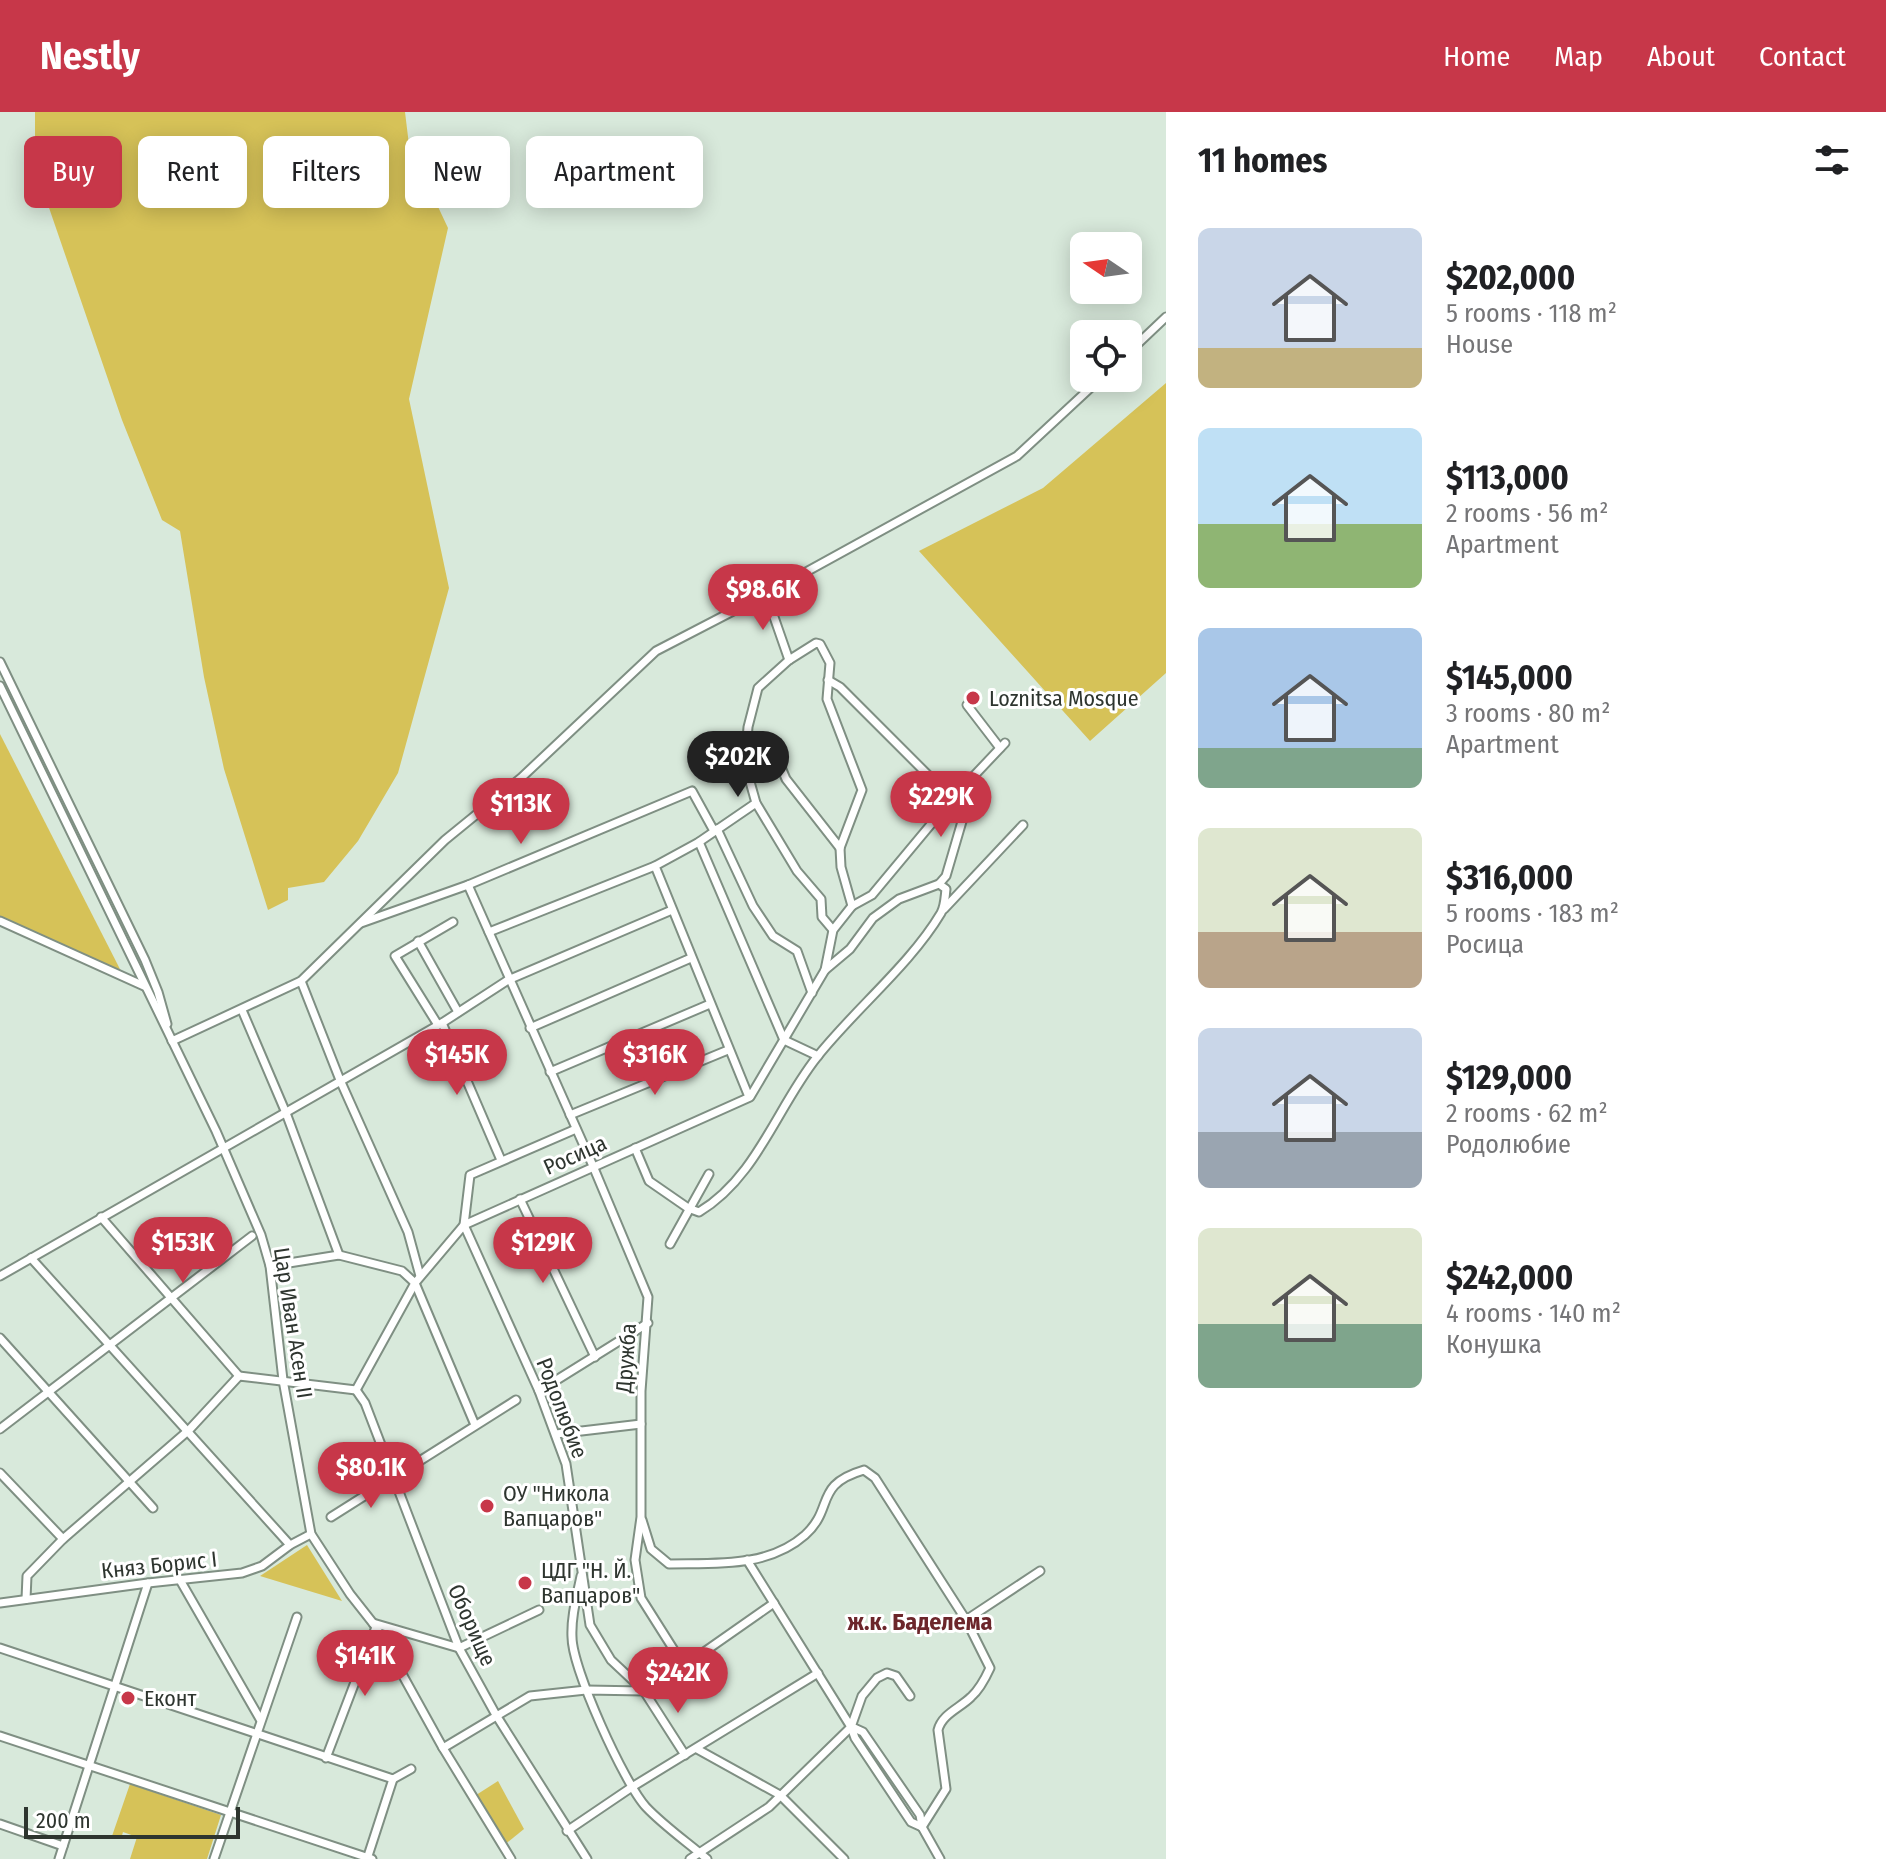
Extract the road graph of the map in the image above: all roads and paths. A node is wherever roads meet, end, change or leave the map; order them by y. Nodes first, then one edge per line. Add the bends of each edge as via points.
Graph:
1 (1166, 317) edge
2 (1142, 340) edge
3 (1086, 392) edge
4 (766, 594) junction
5 (789, 660) junction
6 (0, 662) edge
7 (828, 680) junction
8 (0, 686) edge
9 (967, 705) dead end
10 (745, 759) junction
11 (953, 797) junction
12 (756, 803) junction
13 (1023, 825) dead end
14 (715, 830) junction
15 (699, 842) junction
16 (840, 848) junction
17 (655, 866) junction
18 (468, 885) junction
19 (943, 887) junction
20 (961, 891) junction
21 (852, 906) junction
22 (672, 910) junction
23 (943, 910) junction
24 (0, 921) edge
25 (453, 922) dead end
26 (359, 924) junction
27 (833, 930) junction
28 (489, 932) junction
29 (418, 941) junction
30 (691, 958) junction
31 (825, 970) junction
32 (508, 980) junction
33 (301, 981) junction
34 (145, 986) junction
35 (158, 992) junction
36 (812, 993) junction
37 (710, 1004) junction
38 (242, 1010) junction
39 (458, 1012) junction
40 (440, 1024) junction
41 (530, 1028) junction
42 (784, 1040) junction
43 (172, 1041) junction
44 (728, 1050) junction
45 (818, 1056) junction
46 (550, 1072) junction
47 (340, 1080) junction
48 (750, 1097) junction
49 (286, 1113) junction
50 (570, 1115) junction
51 (576, 1129) junction
52 (223, 1148) junction
53 (635, 1148) junction
54 (501, 1160) junction
55 (593, 1166) junction
56 (709, 1174) dead end
57 (520, 1199) junction
58 (688, 1208) junction
59 (101, 1217) junction
60 (464, 1225) junction
61 (252, 1236) dead end
62 (670, 1244) dead end
63 (339, 1255) junction
64 (31, 1258) junction
65 (270, 1266) junction
66 (0, 1276) edge
67 (417, 1280) junction
68 (172, 1296) junction
69 (648, 1323) junction
70 (0, 1338) edge
71 (109, 1347) junction
72 (595, 1357) junction
73 (239, 1376) junction
74 (283, 1380) junction
75 (356, 1390) junction
76 (539, 1391) junction
77 (47, 1393) junction
78 (516, 1400) dead end
79 (641, 1424) junction
80 (475, 1425) junction
81 (0, 1429) edge
82 (189, 1430) junction
83 (556, 1434) junction
84 (0, 1473) edge
85 (393, 1477) junction
86 (130, 1483) junction
87 (153, 1508) dead end
88 (331, 1517) dead end
89 (641, 1517) junction
90 (311, 1534) junction
91 (63, 1539) junction
92 (290, 1545) junction
93 (747, 1560) junction
94 (583, 1567) junction
95 (1040, 1571) dead end
96 (180, 1580) junction
97 (148, 1583) junction
98 (26, 1599) junction
99 (0, 1603) edge
100 (774, 1603) junction
101 (539, 1610) dead end
102 (297, 1617) dead end
103 (966, 1620) junction
104 (374, 1625) junction
105 (0, 1648) edge
106 (459, 1648) junction
107 (684, 1666) junction
108 (818, 1673) junction
109 (115, 1686) junction
110 (586, 1690) junction
111 (644, 1691) junction
112 (910, 1696) dead end
113 (496, 1715) junction
114 (260, 1719) junction
115 (851, 1727) junction
116 (255, 1734) junction
117 (0, 1736) edge
118 (443, 1748) junction
119 (697, 1749) junction
120 (685, 1755) junction
121 (326, 1758) junction
122 (89, 1765) junction
123 (411, 1769) dead end
124 (393, 1779) junction
125 (632, 1787) junction
126 (780, 1795) junction
127 (229, 1811) junction
128 (0, 1824) edge
129 (922, 1827) junction
130 (567, 1831) junction
131 (63, 1846) junction
132 (698, 1851) junction
133 (59, 1859) edge
134 (214, 1859) edge
135 (369, 1859) edge
136 (511, 1859) edge
137 (587, 1859) edge
138 (690, 1859) edge
139 (707, 1859) edge
140 (844, 1859) edge
141 (940, 1859) edge

1 - 2 street
3 - 4 street via 1017,456
4 - 5 street
4 - 26 street via 656,651
5 - 7 street via 820,644 830,660
5 - 10 street via 755,694
6 - 35 street, Цар Иван Асен II
7 - 11 street
7 - 16 street via 827,699 862,790
8 - 34 street, Цар Иван Асен II
9 - 11 street via 1002,745
10 - 12 street
10 - 16 street via 775,753 786,779
11 - 19 street via 963,818
11 - 21 street via 872,895
12 - 14 street
12 - 27 street via 797,871 821,899 822,917
13 - 20 street
14 - 15 street
14 - 18 street via 692,791
14 - 36 street via 773,936 797,951
15 - 17 street
15 - 42 street
16 - 21 street
17 - 22 street
17 - 28 street
18 - 26 street
18 - 28 street, Дружба
19 - 20 street
19 - 23 street
19 - 31 street via 899,899 873,918 850,949
20 - 23 street
21 - 27 street
22 - 30 street
22 - 32 street
23 - 45 street
24 - 34 street
25 - 29 street
26 - 33 street
27 - 31 street
28 - 32 street, Дружба
29 - 39 street
29 - 40 street via 395,956
30 - 37 street
30 - 41 street
31 - 36 street
32 - 39 street
32 - 41 street, Дружба
33 - 38 street
33 - 47 street
34 - 35 street
34 - 43 street, Цар Иван Асен II
35 - 43 street, Цар Иван Асен II
36 - 42 street
37 - 44 street
37 - 46 street
38 - 43 street
38 - 49 street
39 - 40 street
40 - 47 street
40 - 54 street
41 - 46 street, Дружба
42 - 45 street
42 - 48 street
43 - 52 street, Цар Иван Асен II
44 - 48 street
44 - 50 street
45 - 58 street via 740,1174 708,1207 699,1212
46 - 50 street, Дружба
47 - 49 street
47 - 67 street via 408,1232
48 - 53 street, Росица
49 - 52 street
49 - 63 street
50 - 51 street, Дружба
51 - 54 street
51 - 55 street, Дружба
52 - 59 street
52 - 65 street, Цар Иван Асен II
53 - 55 street, Росица
53 - 58 street via 649,1181
54 - 60 street via 470,1175
55 - 57 street, Росица
55 - 69 street, Дружба via 648,1297
56 - 58 street
57 - 60 street, Росица
57 - 72 street
58 - 62 street
59 - 64 street
59 - 68 street
60 - 67 street, Росица
60 - 76 street, Родолюбие
61 - 68 street
63 - 65 street
63 - 67 street
64 - 66 street
64 - 71 street
65 - 74 street, Цар Иван Асен II
67 - 75 street, Росица
67 - 80 street
68 - 71 street
68 - 73 street
69 - 72 street
69 - 79 street, Дружба
70 - 77 street
71 - 77 street
71 - 82 street
72 - 76 street
73 - 74 street
73 - 82 street
74 - 75 street
74 - 90 street, Цар Иван Асен II
75 - 85 street, Оборище
76 - 83 street, Родолюбие
77 - 81 street
77 - 86 street
78 - 80 street
79 - 83 street
79 - 89 street, Дружба
80 - 85 street
82 - 86 street
82 - 92 street
83 - 94 street, Родолюбие
84 - 91 street
85 - 88 street
85 - 106 street, Оборище
86 - 87 street
86 - 91 street
89 - 93 street via 651,1549 669,1564
89 - 107 street, Дружба via 635,1560 641,1598
90 - 92 street, Княз Борис I
90 - 104 street, Цар Иван Асен II
91 - 98 street via 27,1576
92 - 96 street, Княз Борис I via 262,1566 242,1573
93 - 100 street
93 - 103 street via 772,1555 805,1535 830,1487 864,1470 875,1478
94 - 110 street via 572,1638
94 - 111 street, Родолюбие via 590,1625 611,1660
95 - 103 street
96 - 97 street, Княз Борис I
96 - 114 street
97 - 98 street, Княз Борис I
97 - 109 street
98 - 99 street, Княз Борис I
100 - 107 street
100 - 108 street
101 - 106 street
102 - 114 street
103 - 129 street via 990,1668 973,1696 941,1721 946,1789
104 - 106 street
104 - 118 street, Цар Иван Асен II
104 - 121 street
105 - 109 street
106 - 113 street, Оборище
107 - 111 street
108 - 115 street
108 - 119 street
109 - 116 street
109 - 122 street
110 - 111 street
110 - 113 street via 530,1696
110 - 125 street
111 - 120 street, Родолюбие
112 - 115 street via 896,1676 877,1678 862,1696
113 - 118 street
113 - 130 street, Оборище
114 - 116 street
115 - 126 street
115 - 129 street via 911,1822
116 - 121 street
116 - 127 street
117 - 122 street
118 - 136 street, Цар Иван Асен II
119 - 120 street
119 - 126 street
120 - 125 street
121 - 124 street
122 - 127 street
122 - 131 street
123 - 124 street
124 - 135 street
125 - 130 street
125 - 132 street via 646,1807
126 - 132 street
126 - 140 street
127 - 134 street
127 - 135 street
128 - 131 street
129 - 141 street
130 - 137 street, Оборище
131 - 133 street
132 - 138 street
132 - 139 street

